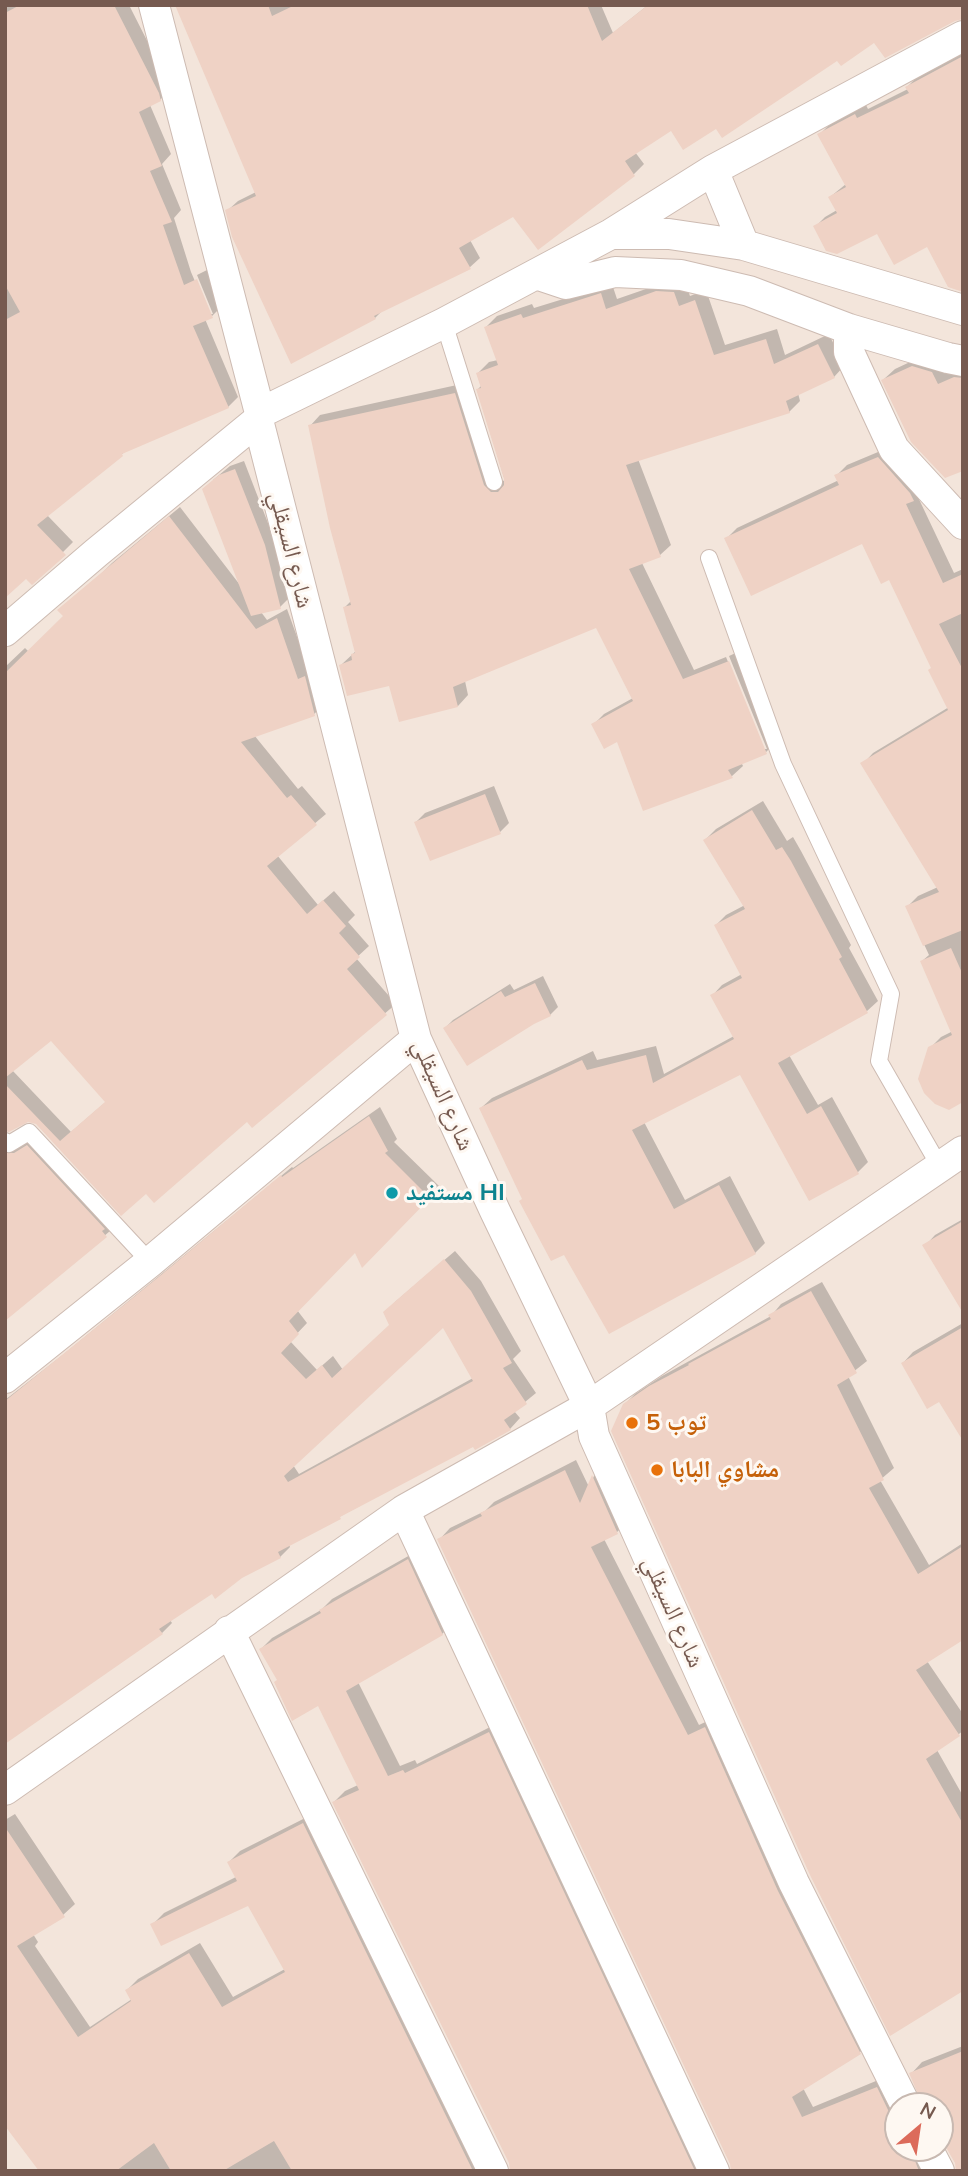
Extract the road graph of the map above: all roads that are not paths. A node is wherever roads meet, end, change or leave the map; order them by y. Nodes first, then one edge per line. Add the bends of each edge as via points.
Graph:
1 (154, 5) edge
2 (963, 36) edge
3 (713, 170) junction
4 (611, 234) junction
5 (744, 245) junction
6 (536, 274) junction
7 (963, 310) edge
8 (444, 323) junction
9 (849, 329) junction
10 (963, 360) edge
11 (259, 417) junction
12 (494, 482) dead end
13 (963, 524) edge
14 (709, 558) dead end
15 (5, 631) edge
16 (416, 1039) junction
17 (5, 1141) edge
18 (951, 1159) edge
19 (150, 1262) junction
20 (5, 1378) edge
21 (589, 1406) junction
22 (404, 1510) junction
23 (229, 1631) junction
24 (5, 1790) edge
25 (899, 2092) edge
26 (493, 2171) edge
27 (714, 2171) edge

1 - 11 street, شارع السيقلي
2 - 3 street
3 - 4 street
3 - 5 street
4 - 5 street via 668,234
4 - 6 street
5 - 7 street
6 - 8 street
6 - 9 street via 566,284 615,272 681,275 749,291
8 - 11 street
8 - 12 lane
9 - 10 street
9 - 13 street via 849,352 894,449
11 - 15 street
11 - 16 street, شارع السيقلي
14 - 18 lane via 783,764 891,994 880,1061
16 - 19 street
16 - 21 street, شارع السيقلي
17 - 19 lane via 9,1144 29,1132
18 - 21 street
19 - 20 street
21 - 22 street
21 - 25 street, شارع السيقلي via 594,1436 794,1883
22 - 23 street
22 - 27 street
23 - 24 street
23 - 26 street

